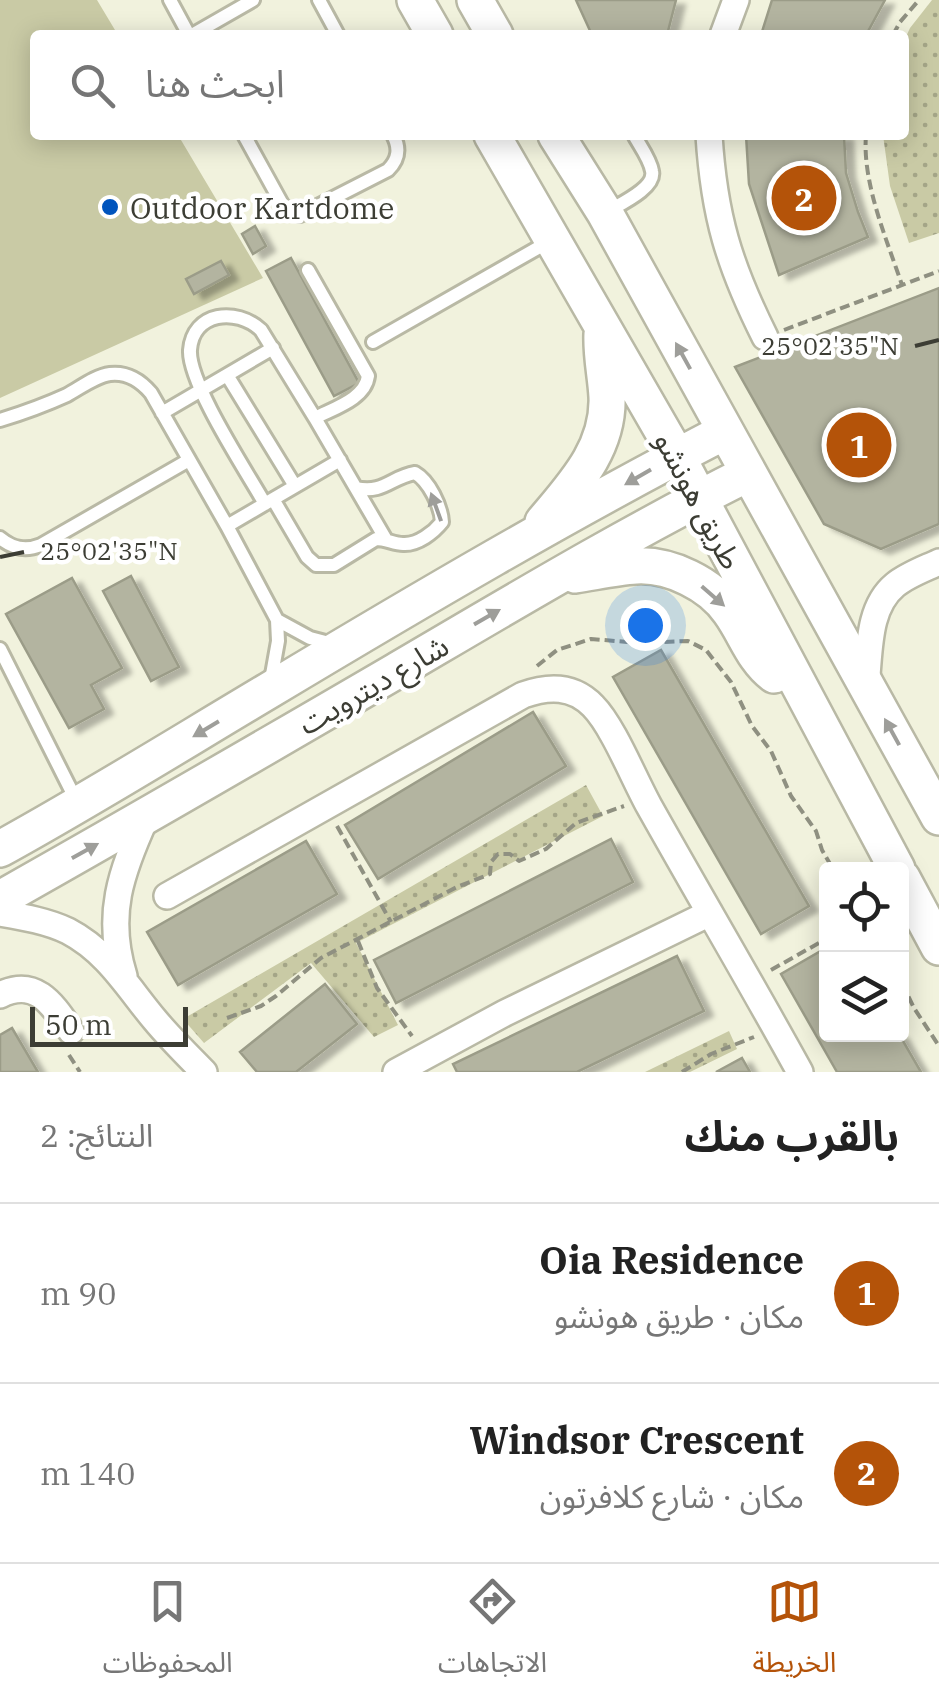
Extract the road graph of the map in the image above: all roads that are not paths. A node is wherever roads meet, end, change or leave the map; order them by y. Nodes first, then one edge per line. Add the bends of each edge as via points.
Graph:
1 (170, 0) edge
2 (254, 0) edge
3 (319, 0) edge
4 (415, 0) edge
5 (475, 0) edge
6 (736, 0) edge
7 (492, 22) edge
8 (188, 30) edge
9 (200, 30) edge
10 (335, 30) edge
11 (432, 30) edge
12 (725, 30) edge
13 (247, 140) edge
14 (394, 140) edge
15 (495, 140) edge
16 (559, 140) edge
17 (637, 140) edge
18 (710, 140) edge
19 (605, 214) junction
20 (552, 240) junction
21 (308, 270) dead end
22 (602, 328) junction
23 (766, 338) road end
24 (373, 342) dead end
25 (273, 348) junction
26 (227, 375) junction
27 (201, 390) junction
28 (162, 413) junction
29 (315, 418) junction
30 (0, 420) edge
31 (724, 432) junction
32 (677, 456) junction
33 (189, 460) junction
34 (340, 460) junction
35 (747, 474) junction
36 (295, 486) junction
37 (356, 488) junction
38 (698, 498) junction
39 (269, 502) junction
40 (227, 526) junction
41 (0, 538) edge
42 (384, 538) junction
43 (527, 540) junction
44 (939, 562) edge
45 (554, 578) junction
46 (276, 620) junction
47 (344, 646) junction
48 (0, 648) edge
49 (866, 685) junction
50 (267, 692) junction
51 (801, 692) junction
52 (79, 806) junction
53 (146, 817) junction
54 (939, 818) edge
55 (0, 849) edge
56 (893, 862) edge
57 (909, 891) edge
58 (167, 896) dead end
59 (0, 899) edge
60 (710, 912) junction
61 (0, 913) edge
62 (939, 947) edge
63 (125, 980) junction
64 (0, 996) edge
65 (71, 1032) dead end
66 (204, 1072) edge
67 (396, 1072) edge
68 (800, 1072) edge

1 - 8 lane
2 - 9 lane
3 - 10 lane
4 - 11 street
5 - 7 street
6 - 12 street
13 - 14 lane via 282,204 300,214 388,170 398,152
15 - 20 street, طريق هونشو
16 - 19 street, طريق هونشو
17 - 19 lane via 652,179
18 - 23 street via 724,240
31 -> 19 street, طريق هونشو
20 - 22 street, طريق هونشو
20 - 24 lane
21 - 29 lane via 368,376 360,394
22 - 32 street, طريق هونشو
22 - 43 street via 603,433 587,468
25 - 26 lane
25 - 27 lane via 250,321 210,320 192,340 190,354
25 - 29 lane
26 - 27 lane
26 - 36 lane
27 - 28 lane
27 - 39 lane
28 - 30 lane via 144,384 111,374
28 - 33 lane
29 - 34 lane
31 - 32 street, شارع ديترويت
31 - 35 street, طريق هونشو
32 - 38 street, طريق هونشو
32 -> 43 street, شارع ديترويت
33 - 40 lane
33 - 41 lane via 42,545 14,548
34 - 36 lane
34 - 37 lane
35 - 38 street, شارع ديترويت
35 - 49 street, طريق هونشو
36 - 39 lane
37 - 42 lane
42 -> 37 lane via 415,543 436,530 441,511 422,478 411,472 379,489
38 - 45 street, شارع ديترويت
38 - 51 street, طريق هونشو
39 - 40 lane
39 - 42 lane via 316,565 334,565
40 - 46 lane
43 - 47 street, شارع ديترويت
44 - 49 street via 884,596 875,612
45 -> 51 street via 638,566 698,582 730,611 766,669
53 -> 45 street, شارع ديترويت
46 - 47 lane
46 - 50 lane
47 - 50 street, شارع ديترويت
48 - 52 lane
54 -> 49 street, طريق هونشو
50 -> 52 street, شارع ديترويت
51 - 56 street, طريق هونشو
52 - 55 street, شارع ديترويت
59 -> 53 street, شارع ديترويت
53 - 63 street via 116,904
57 - 62 street
58 - 60 street via 523,695 560,688 578,694 604,720
60 - 67 street
60 - 68 street
61 - 63 street via 67,931
63 - 66 street
64 - 65 street via 18,990 40,994

